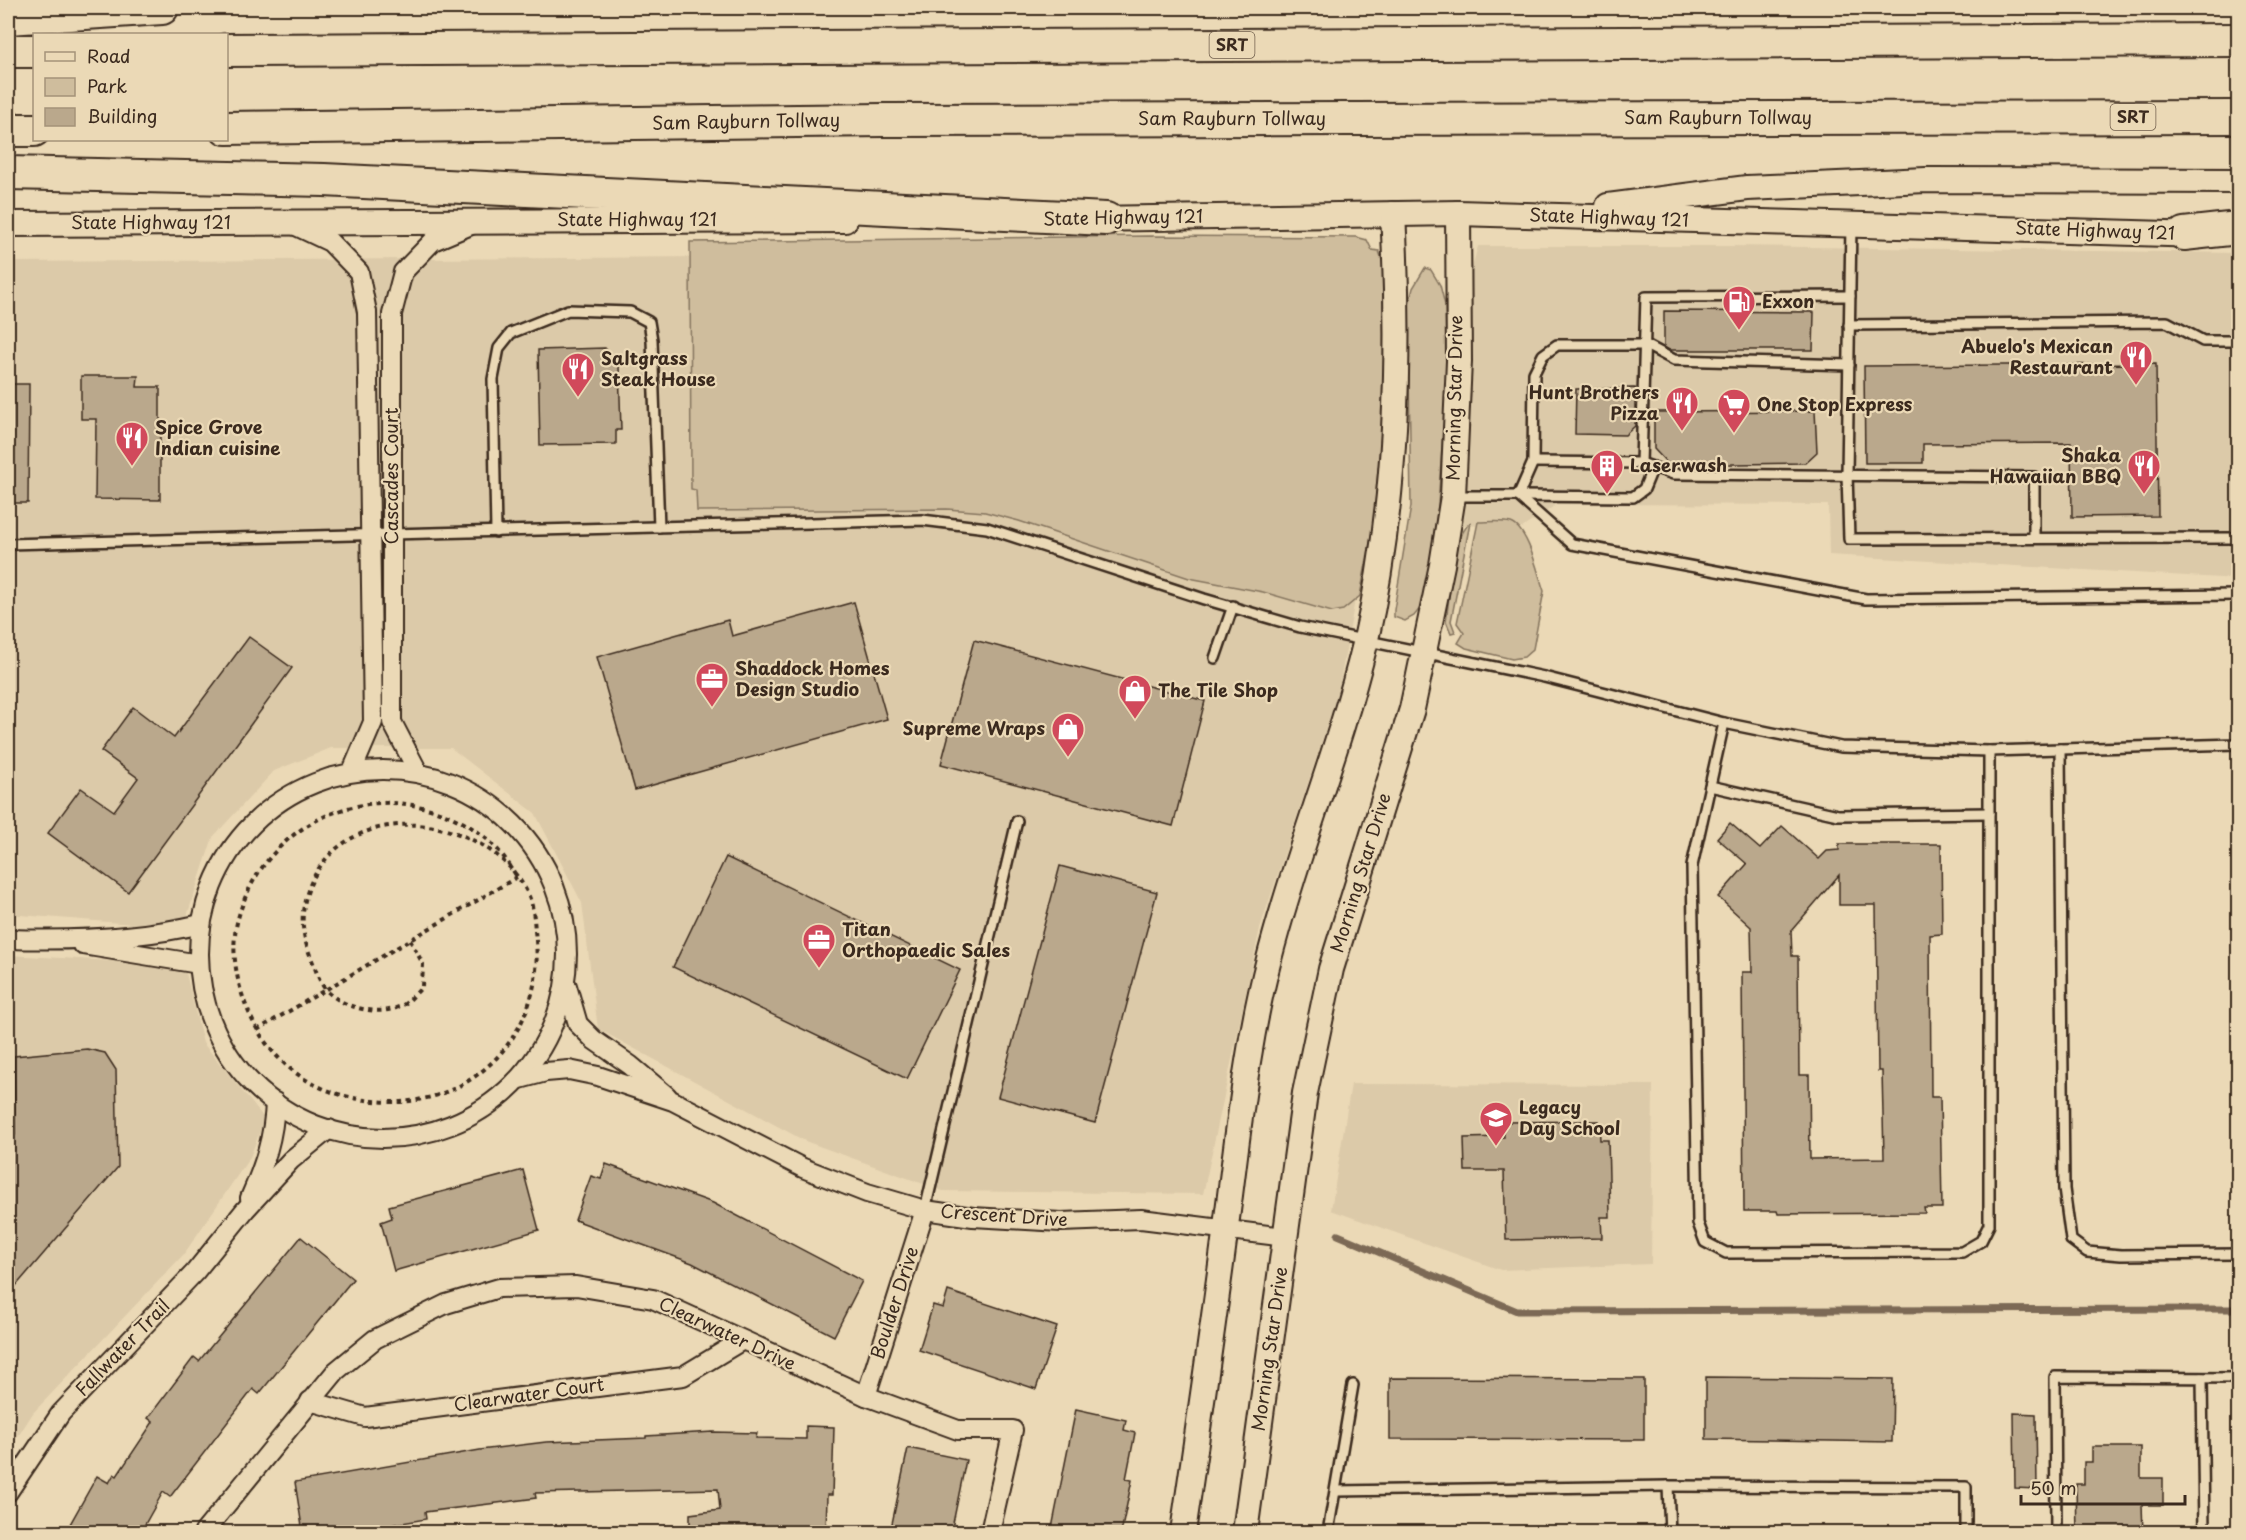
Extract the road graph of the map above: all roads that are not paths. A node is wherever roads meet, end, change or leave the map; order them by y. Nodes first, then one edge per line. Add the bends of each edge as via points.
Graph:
1 (162, 8) edge
2 (8, 18) edge
3 (2238, 40) edge
4 (228, 50) edge
5 (8, 51) edge
6 (33, 51) edge
7 (2238, 117) edge
8 (228, 128) edge
9 (8, 130) edge
10 (33, 130) edge
11 (8, 173) edge
12 (2238, 181) edge
13 (1458, 213) junction
14 (1393, 214) junction
15 (1534, 216) junction
16 (1106, 219) junction
17 (483, 220) junction
18 (287, 222) junction
19 (8, 224) edge
20 (1851, 225) junction
21 (2238, 228) edge
22 (2184, 234) junction
23 (2238, 239) edge
24 (1850, 296) junction
25 (1849, 325) junction
26 (2238, 341) edge
27 (1646, 345) junction
28 (1849, 365) junction
29 (1533, 462) junction
30 (1641, 463) junction
31 (1653, 467) junction
32 (1847, 474) junction
33 (1453, 496) junction
34 (1518, 496) junction
35 (658, 527) junction
36 (496, 532) junction
37 (392, 535) junction
38 (371, 536) junction
39 (2034, 538) junction
40 (2238, 538) edge
41 (8, 544) edge
42 (2238, 595) edge
43 (1233, 606) junction
44 (1365, 640) junction
45 (1425, 654) junction
46 (1215, 658) dead end
47 (1724, 723) junction
48 (2238, 744) edge
49 (2060, 749) junction
50 (1989, 751) junction
51 (351, 771) junction
52 (418, 772) junction
53 (1710, 786) junction
54 (1989, 813) junction
55 (1017, 821) dead end
56 (201, 924) junction
57 (8, 939) edge
58 (52, 940) junction
59 (199, 964) junction
60 (567, 986) junction
61 (520, 1079) junction
62 (673, 1101) junction
63 (274, 1102) junction
64 (329, 1129) junction
65 (245, 1210) junction
66 (924, 1210) junction
67 (1226, 1228) junction
68 (1285, 1237) junction
69 (2238, 1254) edge
70 (741, 1341) junction
71 (2202, 1378) junction
72 (2238, 1378) edge
73 (1353, 1385) dead end
74 (866, 1396) junction
75 (310, 1401) junction
76 (1668, 1486) junction
77 (1336, 1491) junction
78 (8, 1492) edge
79 (204, 1533) edge
80 (990, 1533) edge
81 (1183, 1533) edge
82 (1245, 1533) edge
83 (1328, 1533) edge
84 (1670, 1533) edge
85 (1966, 1533) edge
86 (2056, 1533) edge
87 (2204, 1533) edge

1 - 2 highway
3 - 4 highway, SRT
5 - 6 highway
7 - 8 highway, Sam Rayburn Tollway / SRT via 883,120
9 - 10 highway
11 - 16 highway via 324,180
12 - 15 main road via 1926,180 1747,188
13 - 14 main road, State Highway 121
13 - 15 main road, State Highway 121
13 - 33 main road, Morning Star Drive via 1459,362
14 - 16 main road, State Highway 121
14 - 44 main road via 1397,292 1393,422 1384,530
15 - 20 main road, State Highway 121
16 - 17 main road, State Highway 121
17 - 18 main road, State Highway 121
17 - 37 street, Cascades Court via 433,241 403,272 392,314
18 - 19 main road, State Highway 121
18 - 38 street, Cascades Court via 330,242 359,272 368,312
20 - 22 main road, State Highway 121
20 - 24 lane
21 - 22 highway
22 - 23 main road, State Highway 121
24 - 25 lane
24 - 27 lane via 1646,297
25 - 26 lane via 2167,322 2203,341
25 - 28 lane
27 - 28 lane via 1674,360
27 - 29 lane via 1563,344 1543,355 1534,374
27 - 30 lane
28 - 32 lane
29 - 30 lane
29 - 34 lane
30 - 31 lane
31 - 32 lane via 1673,474
31 - 34 lane via 1644,489 1633,497
32 - 39 lane via 2034,477
32 - 39 lane via 1849,539
33 - 34 lane
33 - 45 main road, Morning Star Drive
34 - 42 lane via 1572,544 1866,599
35 - 36 lane
35 - 36 lane via 649,322 630,312 568,310 511,333 499,348 493,379
35 - 43 lane via 955,522 987,528
36 - 37 lane
37 - 38 lane
37 - 52 street, Cascades Court via 392,723
38 - 41 lane
38 - 51 street, Cascades Court via 374,722
39 - 40 lane
43 - 44 lane via 1300,627
43 - 46 lane
44 - 45 lane
44 - 67 main road via 1268,960 1244,1083
45 - 47 lane via 1544,677
45 - 68 main road, Morning Star Drive via 1412,709 1331,969 1305,1094
47 - 50 lane via 1840,747
47 - 53 lane
48 - 49 lane
49 - 50 lane
49 - 69 lane via 2064,1189 2071,1240 2087,1252 2121,1255
50 - 54 lane
51 - 52 street
51 - 56 street via 312,783 275,803 244,831 220,865
52 - 60 street via 472,791 518,827 551,874 568,928
53 - 54 lane via 1838,816
53 - 54 lane via 1692,866 1698,1223 1705,1242 1726,1253 1962,1252 1981,1241 1989,1225
55 - 66 lane
56 - 58 street via 165,933
56 - 59 street
57 - 58 street
58 - 59 street
59 - 63 street via 201,987 213,1027 235,1063
60 - 61 street via 548,1040
60 - 62 street, Crescent Drive via 578,1024
61 - 62 street, Crescent Drive via 568,1070
61 - 64 street via 483,1110 439,1130 392,1139
62 - 66 street, Crescent Drive via 803,1168
63 - 64 street via 298,1118
63 - 65 street, Fallwater Trail via 270,1146
64 - 65 street, Fallwater Trail via 291,1160
65 - 78 street, Fallwater Trail via 195,1272 61,1413
66 - 67 street, Crescent Drive via 972,1217 1061,1222 1141,1219
66 - 74 street, Boulder Drive
67 - 68 street, Crescent Drive
67 - 81 main road
68 - 82 main road, Morning Star Drive
70 - 74 street, Clearwater Drive
70 - 75 street, Clearwater Court via 683,1376 366,1417
70 - 75 street, Clearwater Drive via 653,1299 576,1286 499,1288 446,1304 375,1339 336,1371
71 - 72 lane
71 - 86 lane via 2055,1377
71 - 87 lane
73 - 77 lane
74 - 80 street, Clearwater Drive via 958,1430 1013,1430
75 - 79 street, Clearwater Drive
76 - 77 lane
76 - 84 lane
76 - 85 lane via 1966,1486
77 - 83 lane

